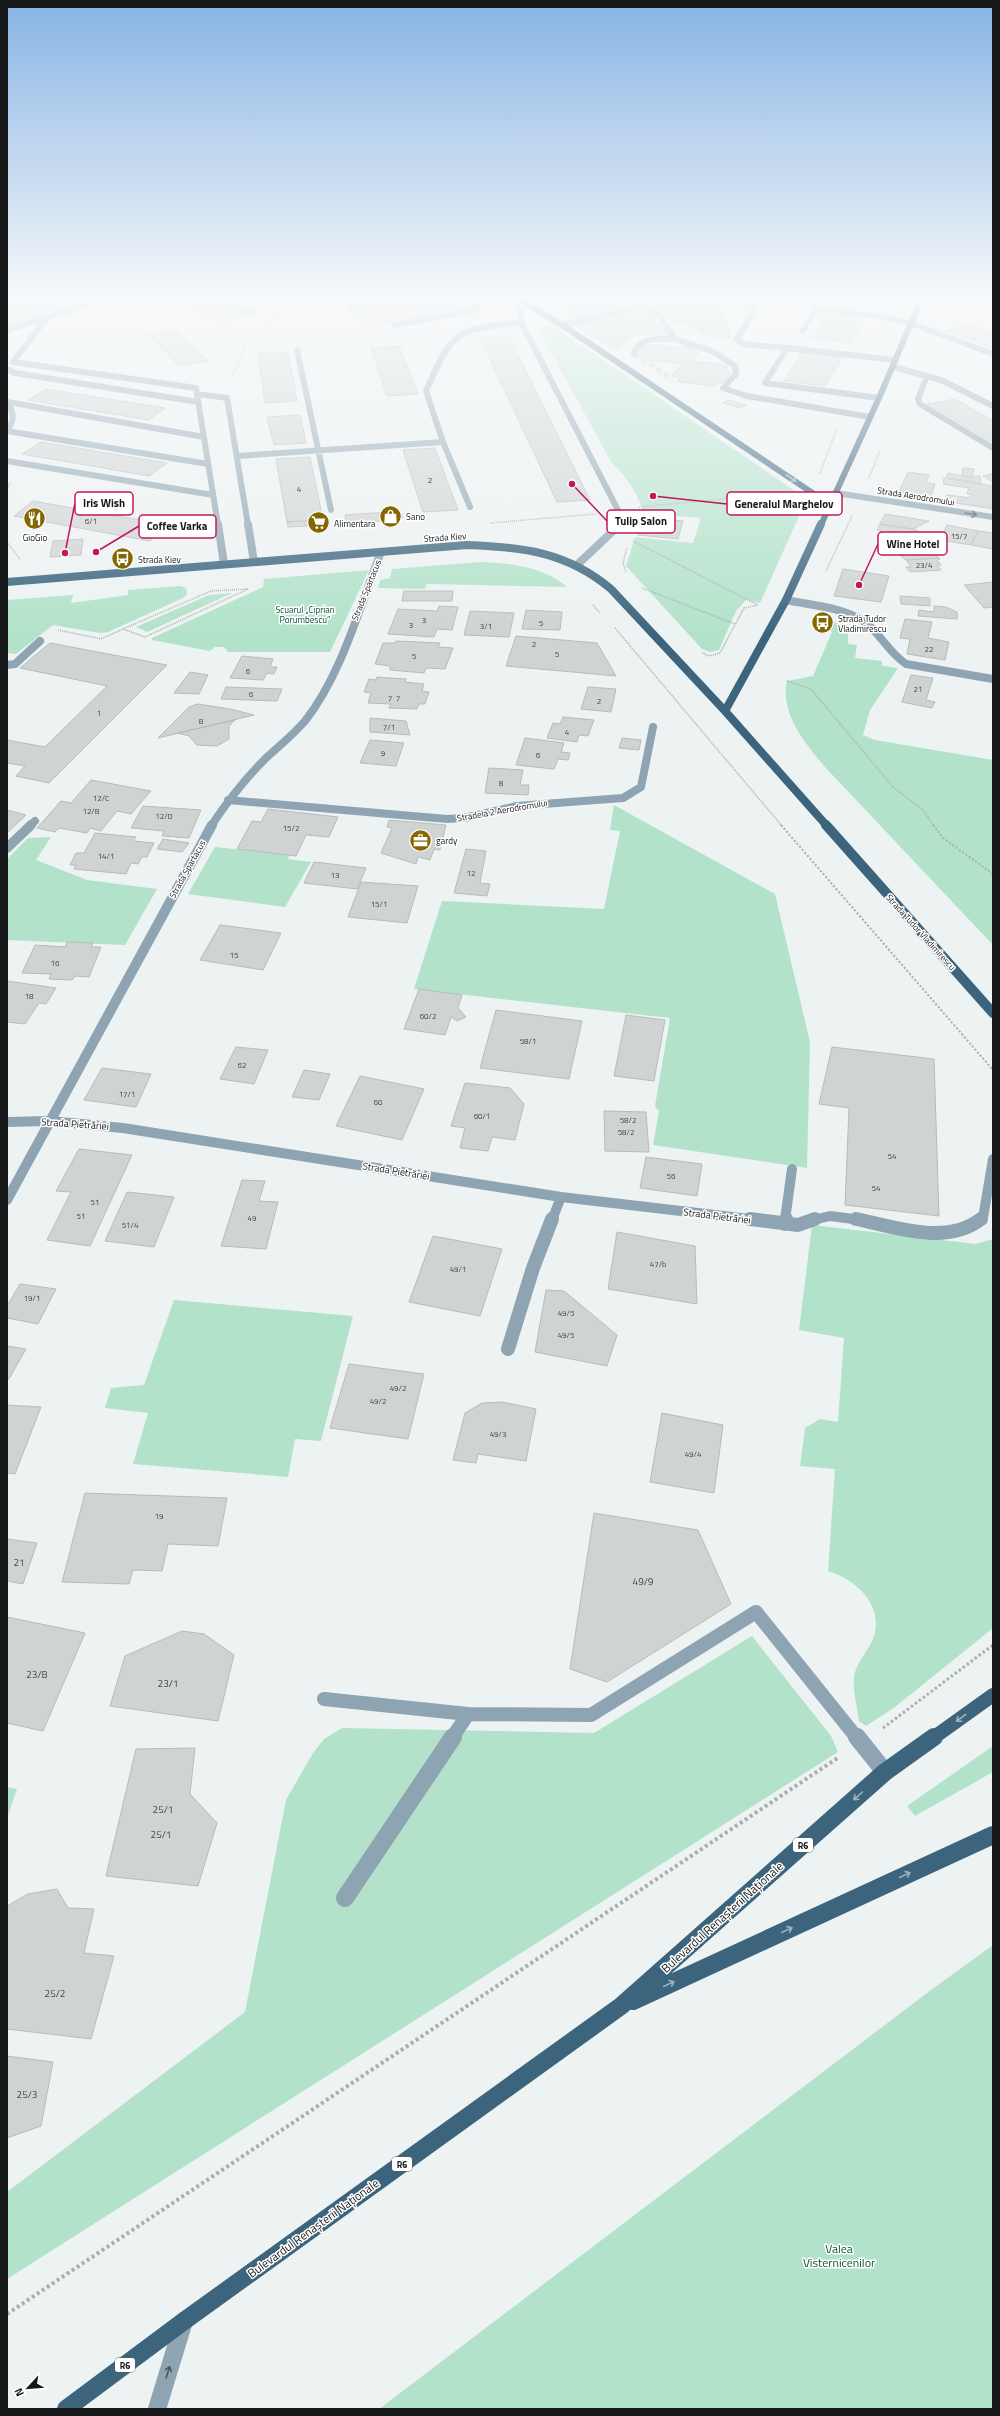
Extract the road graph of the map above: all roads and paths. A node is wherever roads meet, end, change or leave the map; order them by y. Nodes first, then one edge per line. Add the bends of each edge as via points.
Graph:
1 (11, 408) edge
2 (45, 408) edge
3 (199, 408) edge
4 (229, 408) edge
5 (310, 408) edge
6 (432, 408) edge
7 (565, 408) edge
8 (685, 408) edge
9 (816, 408) edge
10 (875, 408) edge
11 (926, 408) edge
12 (870, 417) junction
13 (7, 431) edge
14 (204, 436) junction
15 (443, 442) junction
16 (993, 448) edge
17 (320, 450) junction
18 (237, 456) junction
19 (7, 461) edge
20 (208, 464) junction
21 (836, 493) junction
22 (213, 495) junction
23 (861, 496) junction
24 (829, 504) junction
25 (470, 507) dead end
26 (331, 510) dead end
27 (993, 517) edge
28 (7, 542) edge
29 (381, 552) junction
30 (254, 562) junction
31 (23, 563) dead end
32 (224, 564) junction
33 (578, 564) junction
34 (630, 577) dead end
35 (7, 582) edge
36 (645, 593) dead end
37 (786, 600) junction
38 (590, 601) dead end
39 (810, 604) junction
40 (605, 618) dead end
41 (610, 623) dead end
42 (735, 624) junction
43 (123, 629) junction
44 (40, 641) joint
45 (699, 651) dead end
46 (7, 665) edge
47 (993, 679) edge
48 (787, 681) dead end
49 (725, 711) junction
50 (653, 727) dead end
51 (228, 800) junction
52 (35, 821) dead end
53 (7, 848) edge
54 (993, 874) edge
55 (993, 1013) edge
56 (993, 1070) edge
57 (50, 1121) junction
58 (7, 1122) edge
59 (993, 1159) edge
60 (792, 1170) dead end
61 (561, 1197) junction
62 (7, 1200) edge
63 (785, 1224) junction
64 (508, 1349) dead end
65 (993, 1645) edge
66 (993, 1695) edge
67 (324, 1699) dead end
68 (468, 1714) junction
69 (860, 1743) junction
70 (885, 1772) junction
71 (993, 1835) edge
72 (345, 1898) dead end
73 (621, 2006) junction
74 (7, 2314) edge
75 (184, 2321) junction
76 (66, 2409) edge
77 (157, 2409) edge

1 - 13 street via 13,419
2 - 14 street
3 - 14 street
4 - 18 street
5 - 17 street
6 - 15 street
7 - 33 street via 619,512 613,531
8 -> 24 main road
9 - 12 street
10 - 12 main road
11 - 16 street
12 - 21 main road
13 - 20 street
14 - 20 street
15 - 17 street
15 - 25 street
17 - 18 street
17 - 26 street
18 - 30 street
19 - 22 street
20 - 22 street
21 - 23 street, Strada Aerodromului
21 - 24 main road
22 - 32 street
23 -> 27 street, Strada Aerodromului
23 - 39 path
24 - 37 main road
28 - 31 path
29 - 30 main road, Strada Kiev
29 - 33 main road, Strada Kiev via 467,545 504,546 548,554
29 - 51 street, Strada Spartacus via 341,655 322,696 304,722 264,760
30 - 32 main road, Strada Kiev
32 - 35 main road, Strada Kiev
33 - 49 main road, Strada Kiev via 600,577
34 - 42 path via 623,563 631,540 759,605 744,608
36 - 42 path via 640,587
37 - 39 street
37 - 49 main road
38 - 40 path
39 - 47 street via 847,613 864,621 894,656 906,664
41 - 56 path
42 - 45 path via 720,653 709,656
43 - 43 path via 211,591 248,589 145,637
43 - 44 path via 101,639 53,630
44 - 46 street via 15,664
48 - 54 path via 811,689 893,787 923,810 944,838
49 - 55 main road, Strada Tudor Vladimirescu
50 - 51 street, Stradela 2 Aerodromului via 641,787 622,798 539,803 447,819
51 - 57 street, Strada Spartacus via 204,837
52 - 53 street
57 - 58 street, Strada Pietrăriei
57 - 61 street, Strada Pietrăriei via 123,1128
57 - 62 street, Strada Spartacus
59 - 63 street, Strada Pietrăriei via 983,1218 970,1229 939,1233 829,1216 798,1225
60 - 63 street
61 - 63 street, Strada Pietrăriei
61 - 64 street via 533,1268
65 - 69 path via 896,1719
66 -> 70 main road, Bulevardul Renașterii Naționale / R6
67 - 68 street
68 - 69 street via 592,1715 756,1612
68 - 72 street
69 - 70 street
69 - 74 path
70 -> 73 main road, Bulevardul Renașterii Naționale / R6
73 -> 71 main road, Bulevardul Renașterii Naționale / R6
73 - 75 main road, Bulevardul Renașterii Naționale / R6
75 - 76 main road, Bulevardul Renașterii Naționale / R6
77 -> 75 street

